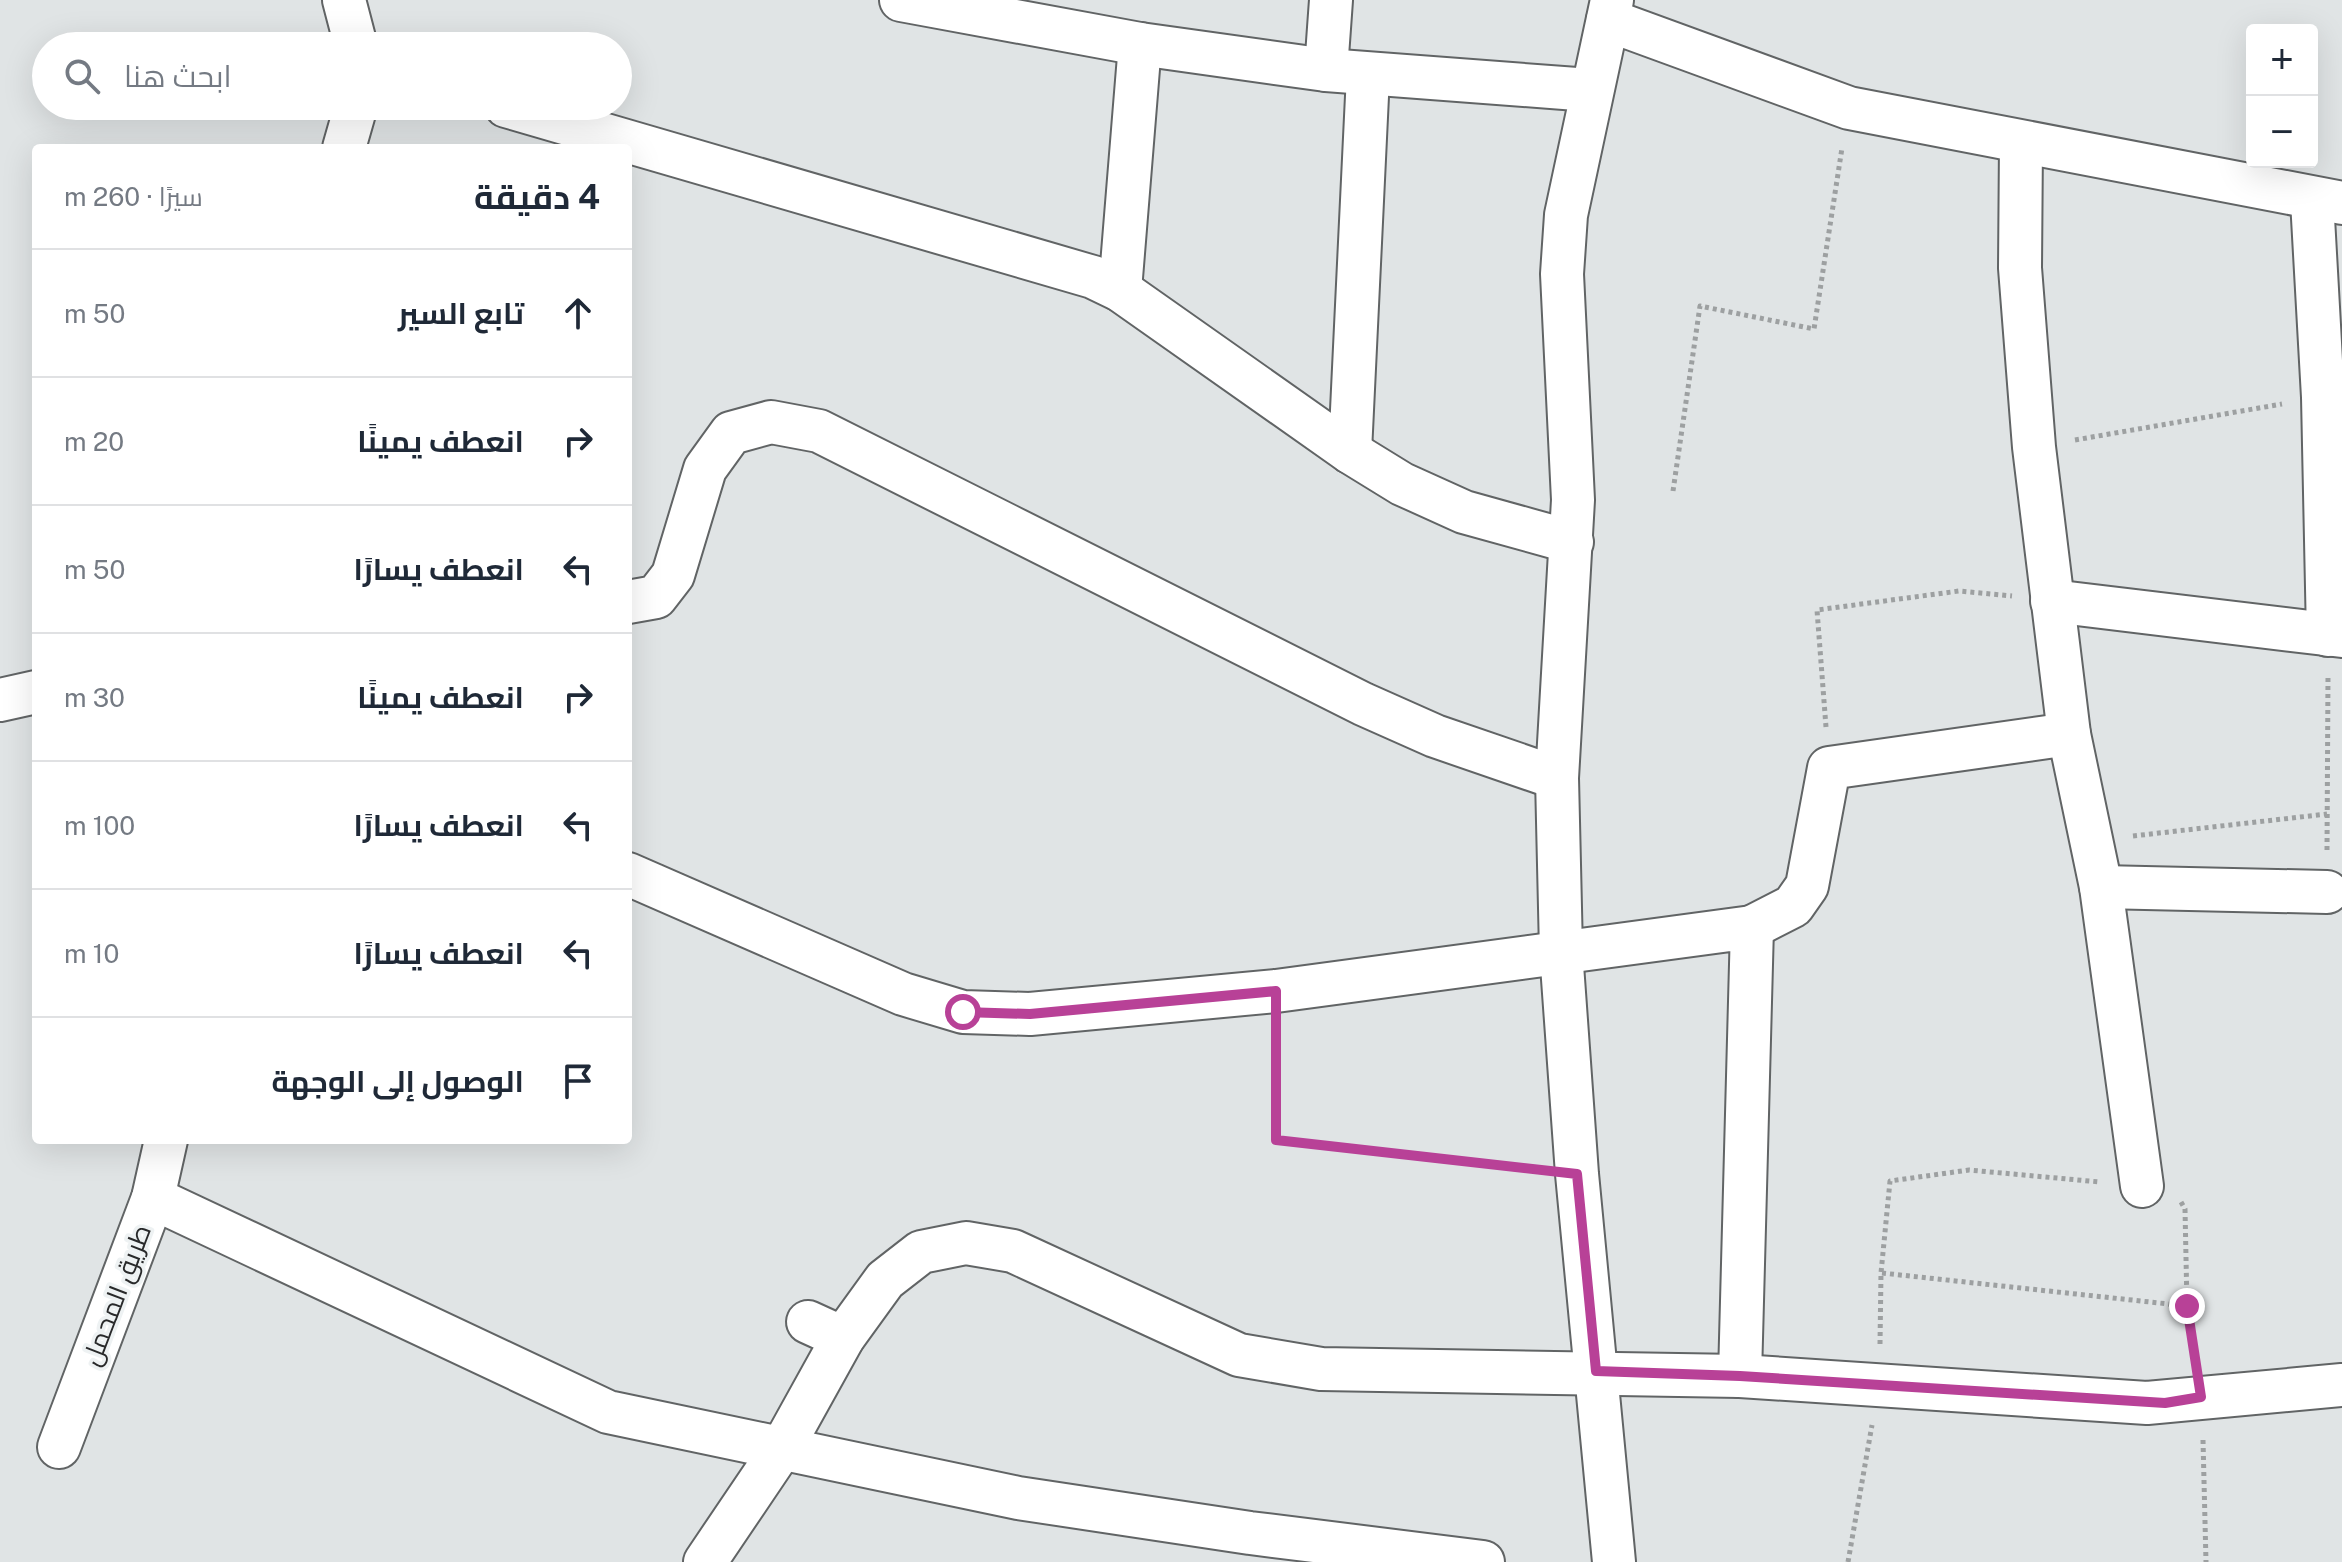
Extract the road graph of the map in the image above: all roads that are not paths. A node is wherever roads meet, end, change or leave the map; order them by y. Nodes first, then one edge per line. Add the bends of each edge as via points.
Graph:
1 (344, 0) edge
2 (901, 0) edge
3 (1331, 0) edge
4 (1610, 10) edge
5 (352, 32) edge
6 (1140, 44) junction
7 (1326, 70) junction
8 (1368, 75) junction
9 (1590, 90) junction
10 (352, 120) edge
11 (554, 120) edge
12 (2021, 143) junction
13 (345, 144) edge
14 (2327, 201) edge
15 (1120, 290) junction
16 (1350, 452) junction
17 (1572, 542) junction
18 (632, 601) edge
19 (2052, 601) junction
20 (2335, 635) edge
21 (32, 693) edge
22 (0, 700) edge
23 (2069, 734) junction
24 (1557, 778) junction
25 (632, 876) edge
26 (2101, 887) junction
27 (2327, 892) dead end
28 (1752, 927) junction
29 (1561, 951) junction
30 (165, 1144) edge
31 (2142, 1186) road end
32 (153, 1198) junction
33 (1596, 1371) junction
34 (1740, 1376) junction
35 (2342, 1385) edge
36 (59, 1447) dead end
37 (782, 1448) junction
38 (1249, 1548) edge
39 (1435, 1559) edge
40 (705, 1562) edge
41 (1483, 1562) edge
42 (1614, 1562) edge

1 - 5 street
2 - 6 street
3 - 7 street
4 - 9 street
4 - 12 street via 1849,108
6 - 7 street
6 - 15 street
7 - 8 street
8 - 9 street
8 - 16 street
9 - 17 street via 1566,215 1562,274
10 - 13 street
11 - 15 street via 1093,277
12 - 14 street
12 - 19 street via 2020,268
14 - 20 street via 2323,397
15 - 16 street
16 - 17 street via 1402,484 1464,512
17 - 24 street
18 - 24 street via 656,597 673,575 705,469 731,433 771,422 819,431 1363,704 1435,736
19 - 20 street
19 - 23 street
21 - 22 street
23 - 26 street
23 - 28 street via 1829,768 1807,886 1793,906
24 - 29 street
25 - 29 street via 903,994 963,1012 1030,1014 1276,991
26 - 27 street
26 - 31 street
28 - 29 street
28 - 34 street
29 - 33 street
30 - 32 street, طريق المحمل
32 - 36 street, طريق المحمل
32 - 37 street via 608,1412
33 - 34 street
33 - 37 street via 1321,1369 1239,1355 1013,1251 966,1243 921,1252 826,1330
33 - 42 street
34 - 35 street via 2147,1403
37 - 38 street
37 - 40 street
38 - 39 street
39 - 41 street

